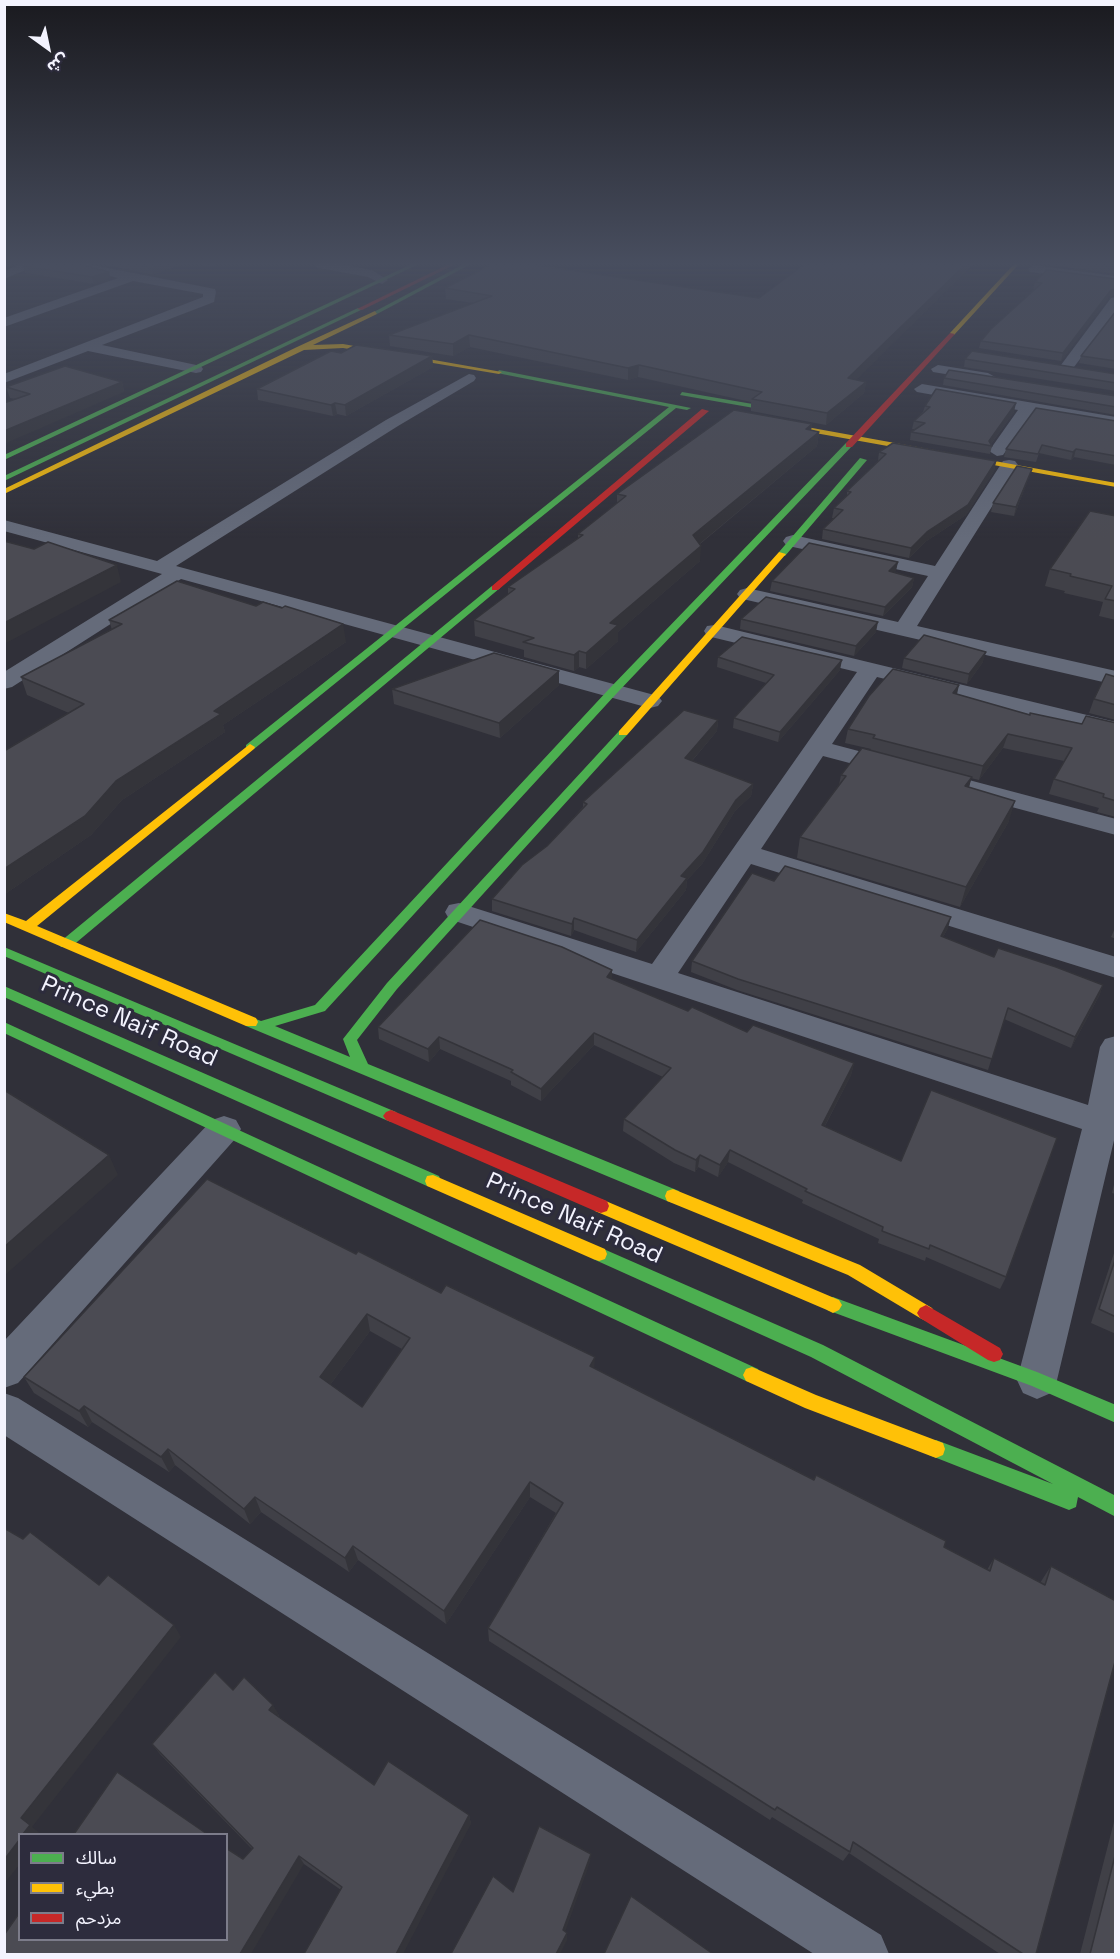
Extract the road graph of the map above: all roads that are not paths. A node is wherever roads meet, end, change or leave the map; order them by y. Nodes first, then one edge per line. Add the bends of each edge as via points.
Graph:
1 (67, 355) edge
2 (130, 355) edge
3 (224, 355) edge
4 (244, 355) edge
5 (263, 355) edge
6 (284, 355) edge
7 (390, 355) edge
8 (484, 355) edge
9 (932, 355) edge
10 (951, 355) edge
11 (1072, 355) edge
12 (196, 369) junction
13 (938, 369) junction
14 (494, 371) joint
15 (1086, 371) edge
16 (470, 372) junction
17 (4, 379) edge
18 (997, 379) edge
19 (918, 393) joint
20 (674, 406) junction
21 (1028, 408) junction
22 (705, 411) junction
23 (1116, 422) edge
24 (868, 425) junction
25 (921, 435) edge
26 (857, 437) junction
27 (878, 441) junction
28 (4, 458) edge
29 (1003, 458) junction
30 (4, 470) edge
31 (1116, 473) edge
32 (4, 479) edge
33 (1116, 484) edge
34 (4, 492) edge
35 (4, 525) edge
36 (793, 541) junction
37 (169, 571) junction
38 (940, 573) junction
39 (747, 594) junction
40 (903, 630) junction
41 (393, 631) junction
42 (715, 631) junction
43 (434, 641) junction
44 (872, 669) junction
45 (1116, 678) edge
46 (4, 682) edge
47 (613, 692) junction
48 (650, 702) junction
49 (1116, 729) edge
50 (817, 747) junction
51 (1116, 827) edge
52 (745, 853) junction
53 (116, 855) junction
54 (158, 869) junction
55 (459, 912) junction
56 (4, 917) edge
57 (27, 927) junction
58 (66, 944) junction
59 (4, 951) edge
60 (1116, 968) edge
61 (658, 977) junction
62 (4, 991) edge
63 (260, 1026) junction
64 (4, 1027) edge
65 (1116, 1047) edge
66 (362, 1068) junction
67 (1101, 1122) junction
68 (224, 1129) junction
69 (4, 1370) edge
70 (1037, 1380) junction
71 (4, 1412) edge
72 (1116, 1414) edge
73 (1116, 1507) edge
74 (1116, 1517) edge
75 (862, 1954) edge

1 - 17 street
2 - 12 street
3 - 12 main road
4 - 30 main road
5 - 32 main road
6 - 34 main road
7 - 16 main road
8 - 24 main road
9 - 24 main road
10 - 13 main road
11 - 15 street via 1060,367
12 - 28 main road
13 - 18 street
13 - 19 main road
14 - 16 street
14 - 20 main road
16 - 37 street
19 - 21 street
20 - 22 main road
20 - 41 main road
21 - 23 street
21 - 29 street
22 - 26 main road
22 - 43 main road
24 - 26 main road
24 - 27 main road via 888,429
25 - 29 main road
26 - 27 main road
26 - 47 main road
27 - 29 main road
27 - 36 main road
29 - 31 main road
29 - 33 main road
29 - 38 street
35 - 37 street
36 - 38 street
36 - 39 main road
37 - 41 street
37 - 46 street
38 - 40 street
39 - 40 street
39 - 42 main road
40 - 45 street
41 - 43 street
41 - 53 main road
42 - 44 street
42 - 48 main road
43 - 47 street
43 - 54 main road
44 - 49 street
44 - 50 street
47 - 48 street
47 - 63 main road via 320,1008
48 - 55 main road
50 - 51 street
50 - 52 street
52 - 60 street
52 - 61 street
53 - 54 main road
53 - 57 main road
54 - 58 main road
55 - 61 street
55 - 66 main road via 350,1039
56 - 57 main road, Prince Naif Road
57 - 58 main road, Prince Naif Road
58 - 63 main road, Prince Naif Road
59 - 70 main road, Prince Naif Road via 842,1310
61 - 67 street
62 - 73 main road, Prince Naif Road via 817,1351
63 - 66 main road, Prince Naif Road
64 - 68 main road
65 - 67 street
66 - 70 main road, Prince Naif Road via 854,1270
67 - 70 street
68 - 69 street
68 - 74 main road via 811,1402
70 - 72 main road, Prince Naif Road
71 - 75 street

